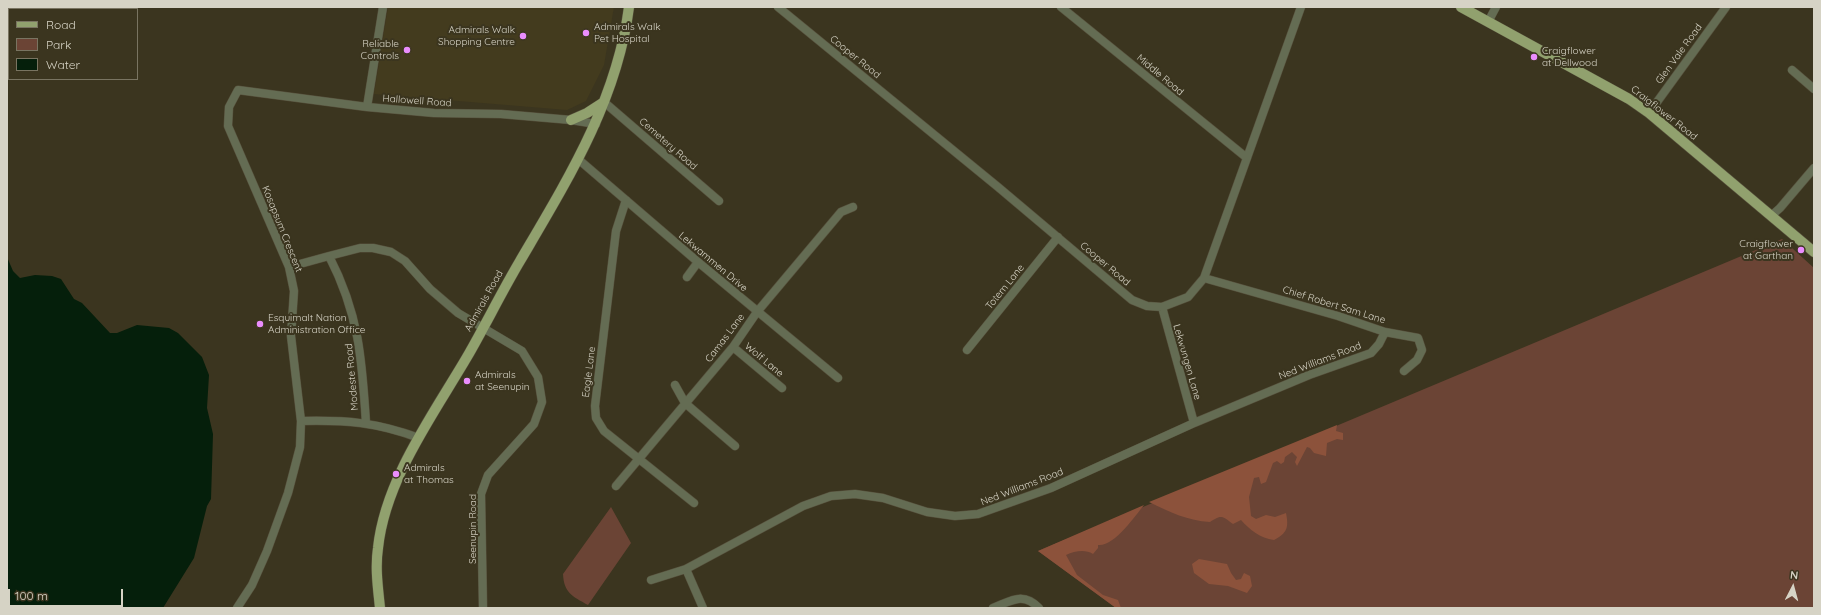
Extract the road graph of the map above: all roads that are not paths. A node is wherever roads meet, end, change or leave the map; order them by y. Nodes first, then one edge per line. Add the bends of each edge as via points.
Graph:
1 (383, 7) edge
2 (629, 7) edge
3 (778, 7) edge
4 (1061, 7) edge
5 (1301, 7) edge
6 (1461, 7) edge
7 (1496, 7) edge
8 (1726, 7) edge
9 (1488, 22) junction
10 (1792, 70) dead end
11 (1814, 89) edge
12 (238, 90) joint
13 (604, 102) junction
14 (366, 107) junction
15 (1649, 114) junction
16 (571, 120) junction
17 (596, 124) junction
18 (1247, 158) junction
19 (578, 159) junction
20 (1814, 168) edge
21 (626, 200) junction
22 (720, 201) dead end
23 (853, 207) dead end
24 (1771, 216) junction
25 (1058, 237) junction
26 (1814, 252) edge
27 (329, 256) junction
28 (698, 262) junction
29 (289, 267) junction
30 (686, 277) dead end
31 (1204, 278) junction
32 (1162, 307) junction
33 (757, 312) junction
34 (483, 329) junction
35 (1385, 332) junction
36 (733, 347) junction
37 (967, 350) dead end
38 (1404, 371) dead end
39 (838, 378) dead end
40 (675, 385) dead end
41 (782, 388) dead end
42 (685, 402) junction
43 (301, 421) junction
44 (366, 423) junction
45 (1194, 423) junction
46 (419, 438) junction
47 (735, 446) dead end
48 (638, 459) junction
49 (616, 486) dead end
50 (694, 503) dead end
51 (686, 569) junction
52 (651, 580) dead end
53 (237, 608) edge
54 (380, 608) edge
55 (483, 608) edge
56 (703, 608) edge
57 (993, 608) edge
58 (1039, 608) edge

1 - 14 street
2 - 13 main road, Admirals Road via 613,78
3 - 25 street, Cooper Road
4 - 18 street, Middle Road
5 - 18 street, Cooper Road
6 - 9 main road, Craigflower Road
7 - 9 street
8 - 15 street, Glen Vale Road
9 - 15 main road, Craigflower Road via 1622,95
10 - 11 street
12 - 14 street, Hallowell Road
12 - 29 street, Kosapsum Crescent via 229,107 231,135
13 - 16 main road via 588,114
13 - 17 main road, Admirals Road
13 - 22 street, Cemetery Road
14 - 16 street, Hallowell Road
15 - 24 main road, Craigflower Road
16 - 17 street, Hallowell Road
17 - 19 main road, Admirals Road
18 - 31 street, Cooper Road
19 - 21 street, Lekwammen Drive
19 - 34 main road, Admirals Road
20 - 24 street
21 - 28 street, Lekwammen Drive
21 - 48 street, Eagle Lane via 616,231 595,406 596,418 604,431
23 - 33 street, Camas Lane via 841,212
24 - 26 main road, Craigflower Road
25 - 32 street, Cooper Road via 1132,300 1147,306
25 - 37 street, Totem Lane
27 - 29 street
27 - 34 street, Seenupin Road via 360,248 391,252 405,261 430,289 458,313
27 - 44 street, Modeste Road via 339,275 358,332 363,365
28 - 30 street
28 - 33 street, Lekwammen Drive
29 - 43 street, Kosapsum Crescent via 294,291 291,336
31 - 32 street, Cooper Road via 1188,297
31 - 35 street, Chief Robert Sam Lane
32 - 45 street, Lekwungen Lane
33 - 36 street, Camas Lane
33 - 39 street, Lekwammen Drive
34 - 46 main road, Admirals Road
34 - 55 street, Seenupin Road via 522,352 538,377 542,402 534,424 488,475 481,494
35 - 38 street, Chief Robert Sam Lane via 1418,338 1422,350 1417,360
35 - 45 street, Ned Williams Road via 1371,353 1309,375
36 - 41 street, Wolf Lane
36 - 42 street, Camas Lane
40 - 42 street
42 - 47 street
42 - 48 street, Camas Lane
43 - 44 street via 340,420
43 - 53 street, Kosapsum Crescent via 300,447 288,494 252,585
44 - 46 street
45 - 51 street, Ned Williams Road via 1051,488 978,514 955,516 927,512 883,498 855,494 831,496 803,506
46 - 54 main road, Admirals Road via 396,482 383,517 378,549 377,583
48 - 49 street, Camas Lane
48 - 50 street, Eagle Lane
51 - 52 street, Ned Williams Road
51 - 56 street
57 - 58 street via 1023,598 1032,601

